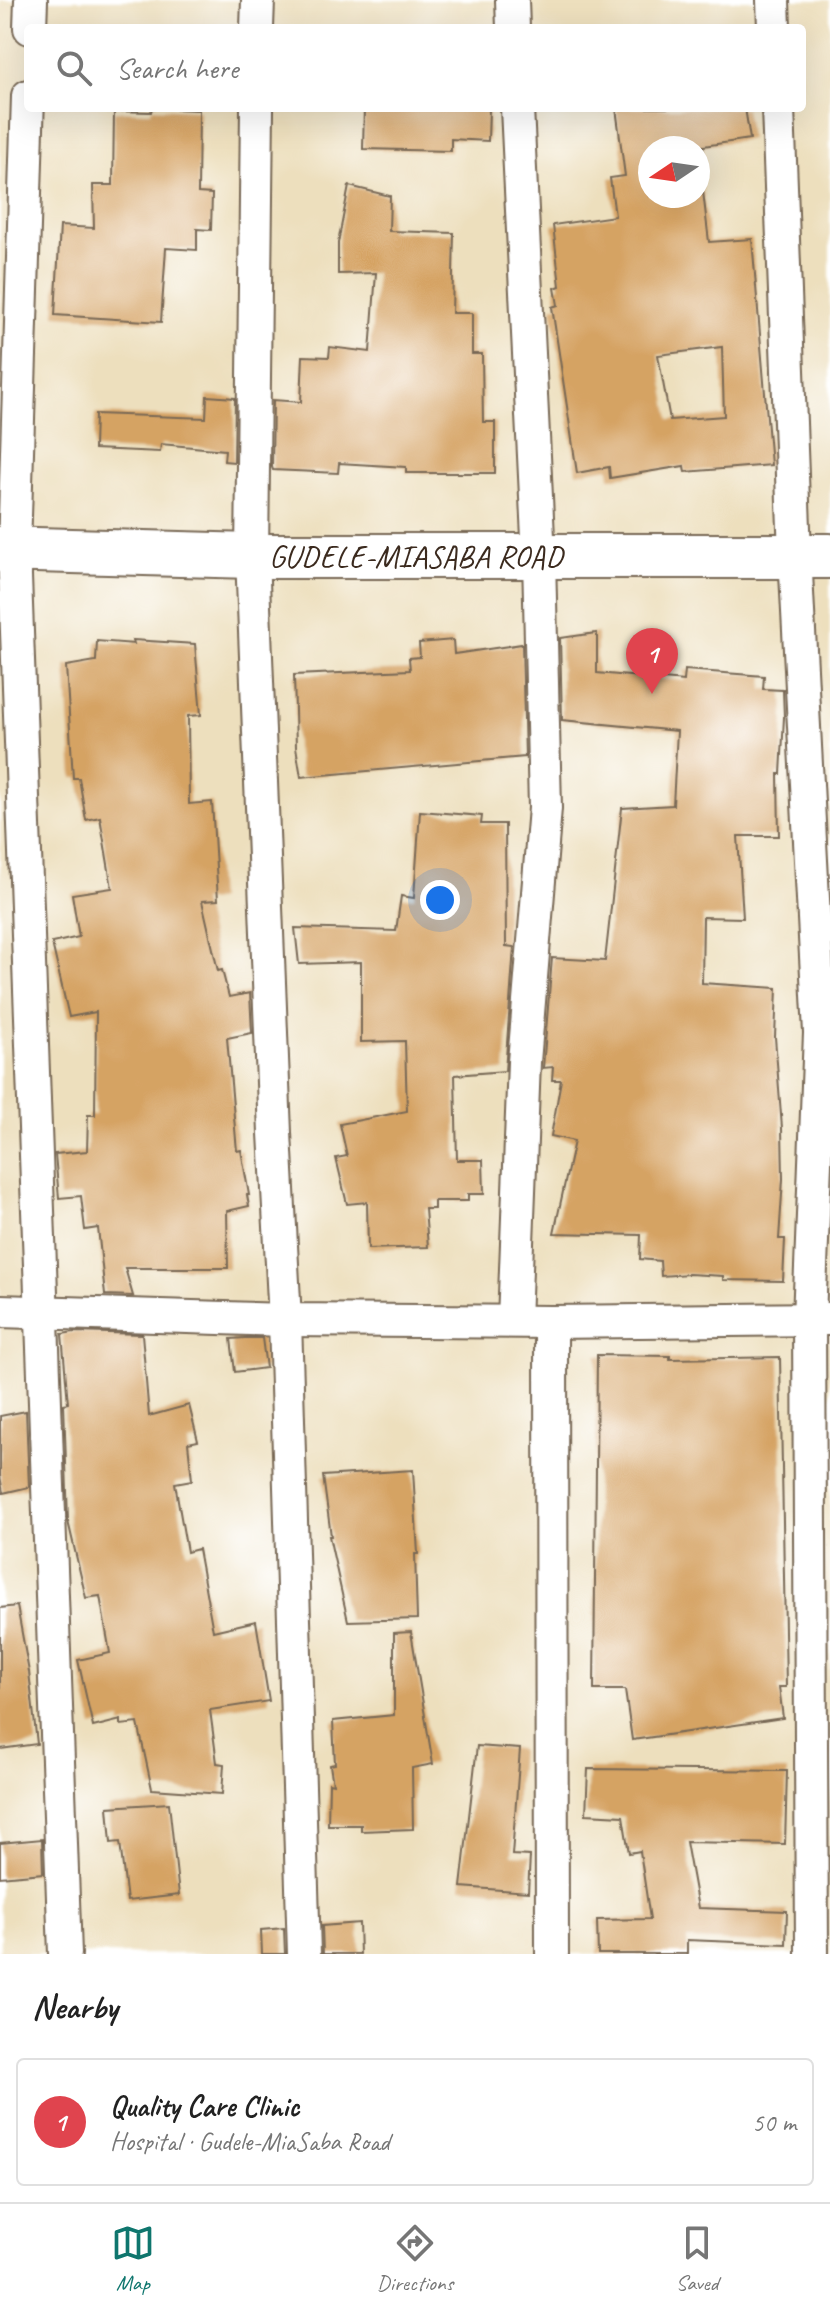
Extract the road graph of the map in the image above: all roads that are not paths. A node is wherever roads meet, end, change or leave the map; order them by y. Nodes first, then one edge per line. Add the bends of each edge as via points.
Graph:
1 (31, 0) edge
2 (258, 0) edge
3 (512, 0) edge
4 (773, 0) edge
5 (30, 24) edge
6 (257, 24) edge
7 (513, 24) edge
8 (774, 24) edge
9 (27, 112) edge
10 (257, 112) edge
11 (517, 112) edge
12 (778, 112) edge
13 (7, 549) edge
14 (813, 555) edge
15 (252, 556) junction
16 (539, 558) junction
17 (0, 1311) edge
18 (44, 1311) junction
19 (819, 1319) edge
20 (285, 1320) junction
21 (514, 1321) junction
22 (551, 1322) junction
23 (65, 1954) edge
24 (304, 1954) edge
25 (552, 1954) edge
26 (812, 1954) edge

1 - 5 street
2 - 6 street
3 - 7 street
4 - 8 street
9 - 13 street
10 - 15 street
11 - 16 street
12 - 14 street
13 - 15 main road, GUDELE-MIASABA ROAD
13 - 18 street
14 - 16 main road, GUDELE-MIASABA ROAD
14 - 19 street
15 - 16 main road, GUDELE-MIASABA ROAD
15 - 20 street
16 - 21 street via 545,808 524,1062
17 - 18 street
18 - 20 street
18 - 23 street
19 - 22 street
19 - 26 street
20 - 21 street
20 - 24 street
21 - 22 street
22 - 25 street

